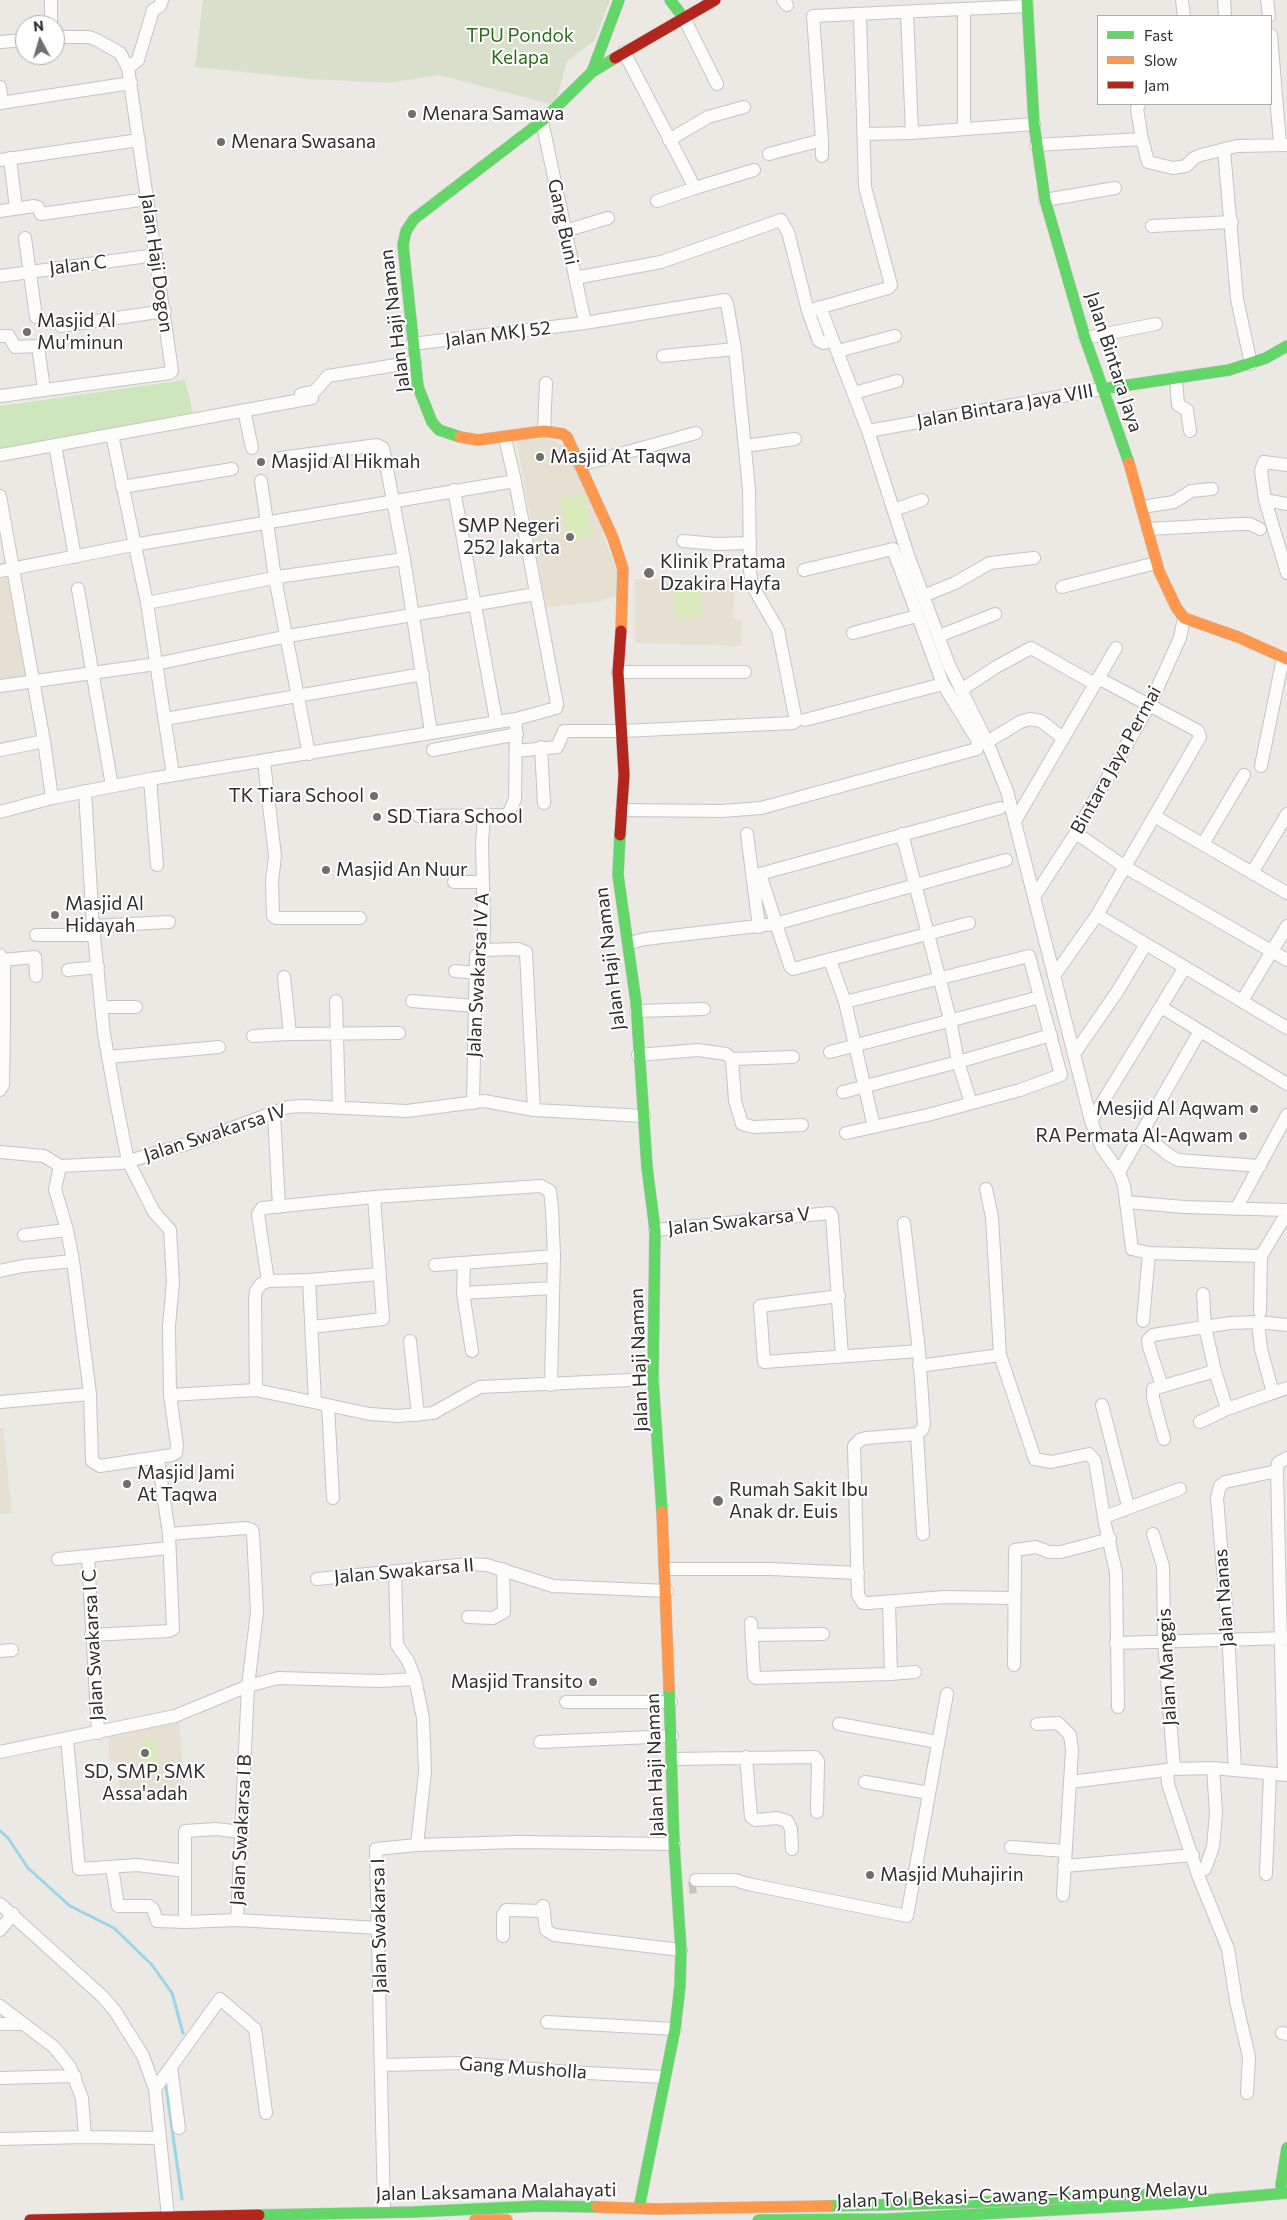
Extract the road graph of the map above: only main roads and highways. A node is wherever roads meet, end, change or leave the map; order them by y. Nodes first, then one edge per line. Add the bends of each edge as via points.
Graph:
1 (619, 0) edge
2 (670, 0) edge
3 (715, 0) edge
4 (1027, 3) edge
5 (684, 18) junction
6 (592, 72) junction
7 (1287, 346) edge
8 (1102, 389) junction
9 (1285, 658) edge
10 (1287, 2148) edge
11 (1286, 2188) edge
12 (982, 2202) junction
13 (963, 2203) junction
14 (1163, 2204) junction
15 (1260, 2207) dead end
16 (639, 2208) junction
17 (409, 2216) edge
18 (30, 2220) edge
19 (475, 2220) edge
20 (507, 2220) edge
21 (758, 2220) edge
22 (963, 2220) edge
23 (981, 2220) edge

1 - 6 main road
2 - 5 main road
3 - 5 main road, Jalan Haji Naman
4 - 8 main road, Jalan Bintara Jaya via 1034,124 1045,200
5 - 6 main road, Jalan Haji Naman
6 - 16 main road, Jalan Haji Naman via 542,121 409,225 403,245 414,362 429,417 440,430 471,439 505,438 544,431 559,432 567,437 617,546 623,569 618,672 624,775 618,875 636,1012 654,1230 654,1378 666,1569 674,1844 688,1884 675,2029
7 - 8 main road, Jalan Bintara Jaya VIII via 1251,364
8 - 9 main road, Jalan Bintara Jaya via 1124,449 1156,563 1172,600 1184,618
10 - 11 main road via 1282,2167
11 - 12 main road, Jalan Laksamana Malahayati
11 - 14 main road
12 - 13 main road, Jalan Laksamana Malahayati
12 - 23 main road
13 - 16 main road, Jalan Laksamana Malahayati
13 - 22 main road
14 - 15 main road, Jalan Tol Bekasi–Cawang–Kampung Melayu
14 - 21 main road, Jalan Tol Bekasi–Cawang–Kampung Melayu, bridge via 899,2218
16 - 17 main road, Jalan Laksamana Malahayati via 538,2206
17 - 18 main road, Jalan Laksamana Malahayati via 384,2211
19 - 20 main road

